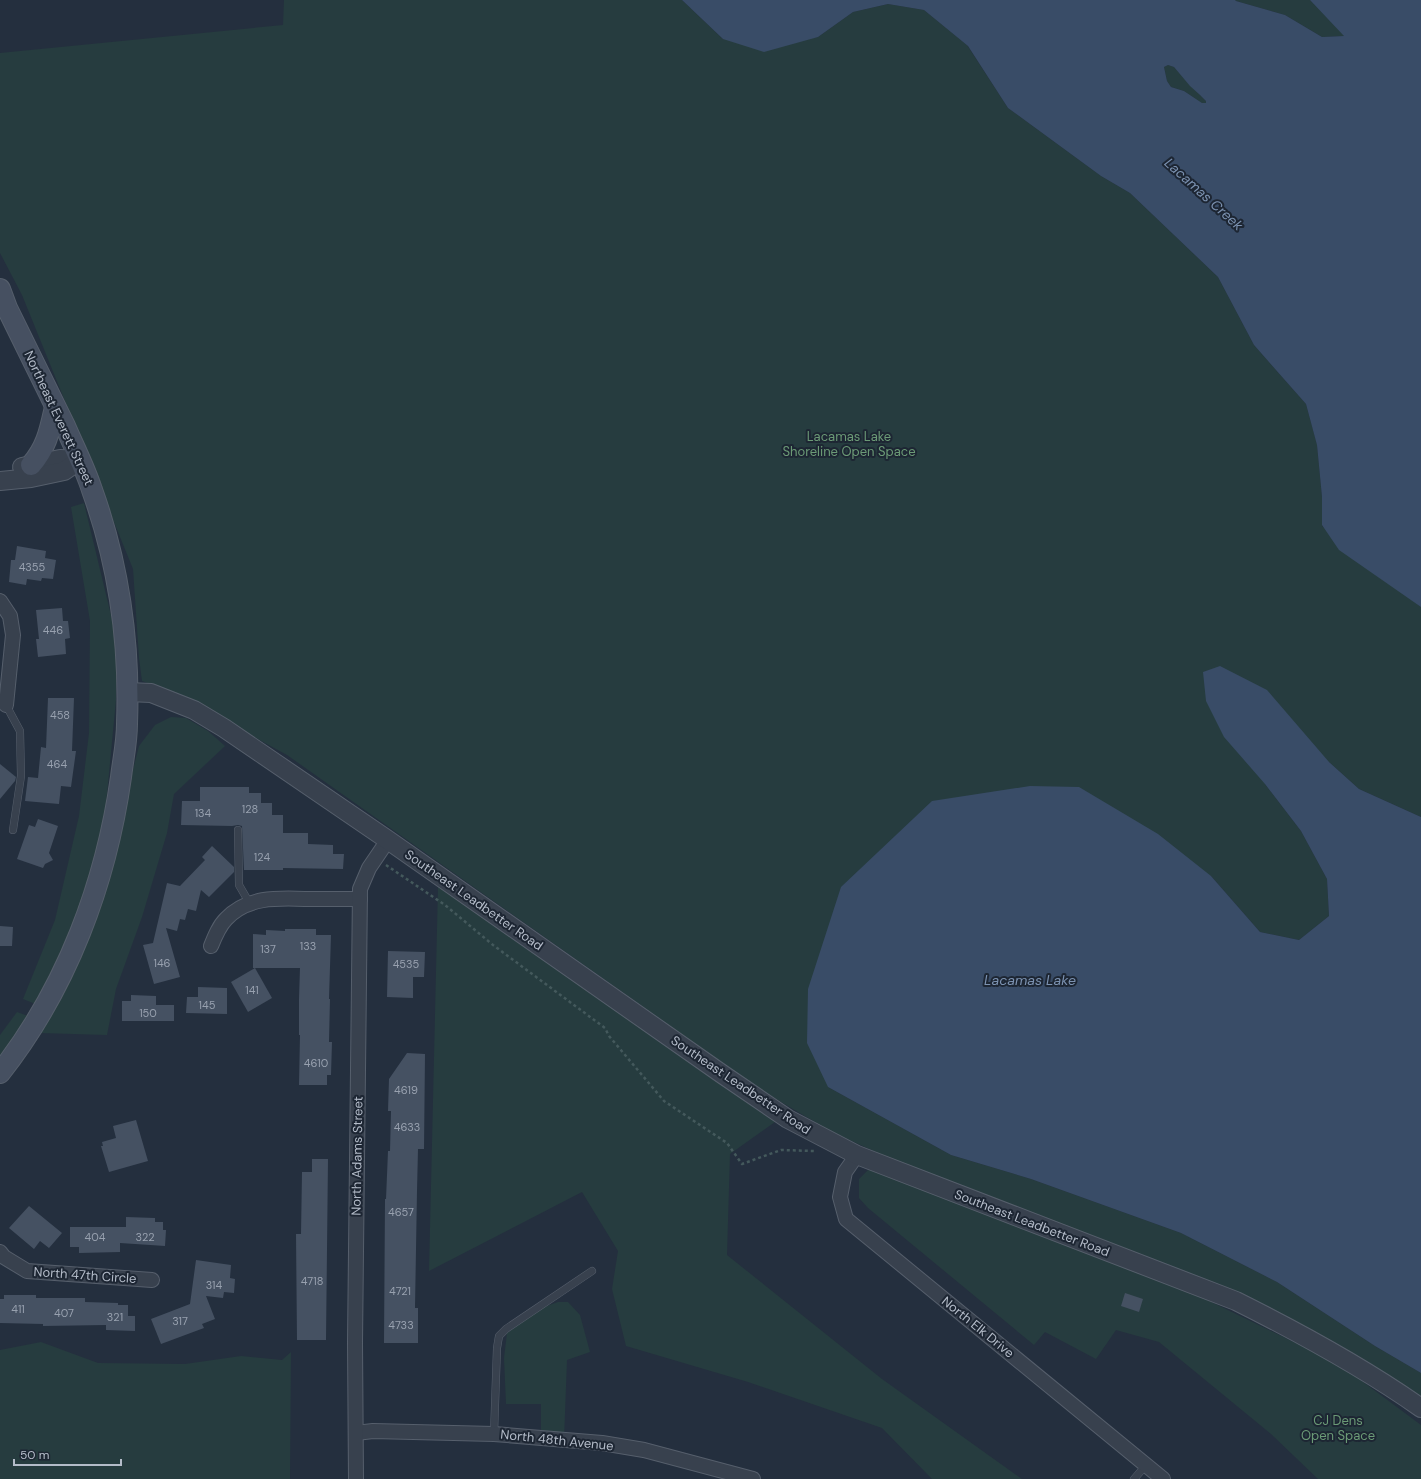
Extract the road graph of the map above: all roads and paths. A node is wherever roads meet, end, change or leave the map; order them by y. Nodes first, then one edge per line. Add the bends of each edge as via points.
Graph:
1 (0, 289) edge
2 (56, 407) junction
3 (80, 460) junction
4 (31, 465) junction
5 (0, 468) edge
6 (0, 481) edge
7 (0, 601) edge
8 (128, 692) junction
9 (6, 705) joint
10 (13, 830) dead end
11 (238, 830) dead end
12 (388, 840) junction
13 (376, 858) junction
14 (360, 899) junction
15 (250, 904) junction
16 (211, 946) dead end
17 (0, 1073) edge
18 (825, 1140) junction
19 (857, 1156) junction
20 (0, 1252) edge
21 (592, 1271) dead end
22 (152, 1280) dead end
23 (1421, 1408) edge
24 (356, 1433) junction
25 (494, 1434) junction
26 (1146, 1465) junction
27 (356, 1479) edge
28 (754, 1479) edge
29 (1134, 1479) edge
30 (1163, 1479) edge

1 - 2 main road, Northeast Everett Street
2 - 3 main road, Northeast Everett Street
2 - 4 main road via 44,447
3 - 4 street via 60,459
3 - 6 street via 64,472
3 - 8 main road, Northeast Everett Street via 97,504 114,568 121,606
4 - 5 street
7 - 9 street via 10,616 12,634
8 - 12 street, Southeast Leadbetter Road via 151,693 210,719
8 - 17 main road, Northeast Everett Street via 128,726 118,795 94,897 75,946 52,992 24,1041
9 - 10 lane via 20,731 21,776
11 - 15 lane via 239,885
12 - 13 street, North Adams Street
12 - 18 street, Southeast Leadbetter Road via 722,1074 788,1119
13 - 14 street, North Adams Street via 362,882
13 - 18 path via 445,905 493,945 605,1028 664,1101 727,1143 742,1164 781,1150 815,1151
14 - 15 street via 272,898
14 - 24 street, North Adams Street
15 - 16 street via 235,911 221,924
18 - 19 street, Southeast Leadbetter Road
19 - 23 street, Southeast Leadbetter Road via 1236,1301 1331,1351
19 - 26 street, North Elk Drive via 845,1172 840,1197 846,1219
20 - 22 street, North 47th Circle via 27,1271
21 - 25 lane via 499,1336
24 - 25 street, North 48th Avenue via 373,1431
24 - 27 street, North Adams Street
25 - 28 street, North 48th Avenue via 602,1443 644,1450
26 - 29 lane
26 - 30 street, North Elk Drive

